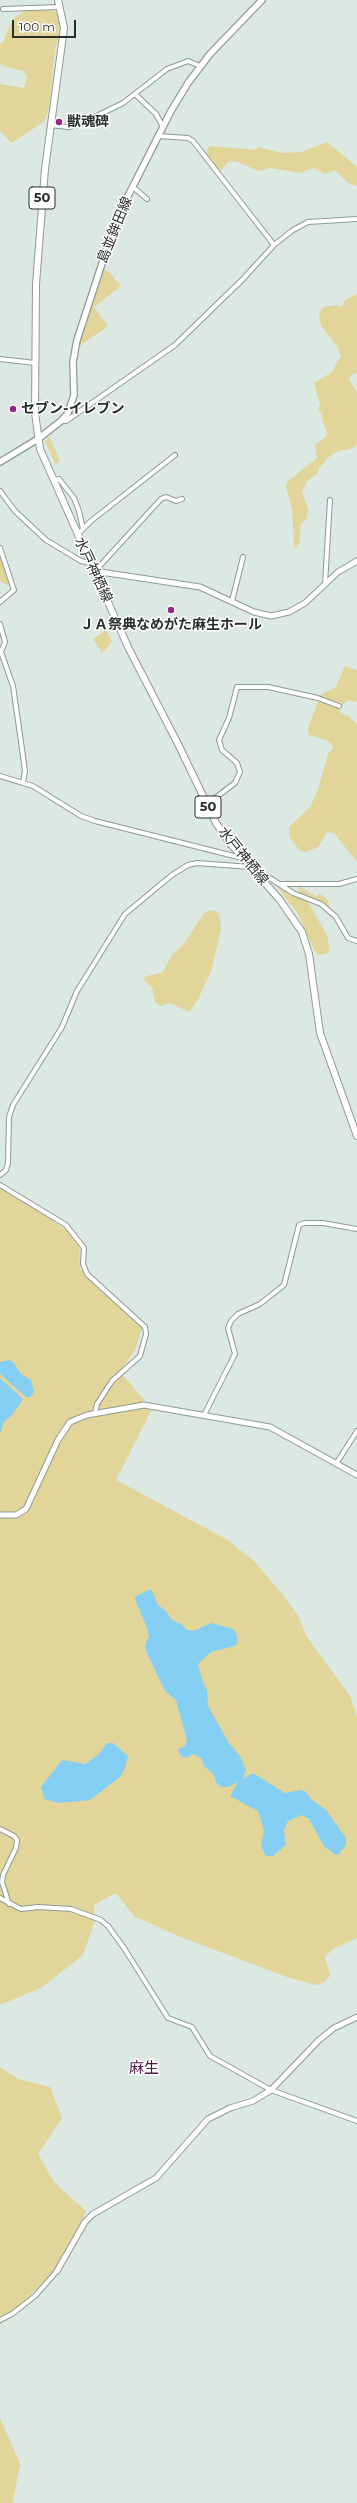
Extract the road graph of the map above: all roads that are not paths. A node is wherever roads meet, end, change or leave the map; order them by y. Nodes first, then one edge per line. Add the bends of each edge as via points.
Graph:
1 (58, 0) edge
2 (262, 0) edge
3 (60, 7) junction
4 (3, 9) dead end
5 (200, 66) junction
6 (135, 94) junction
7 (50, 125) junction
8 (163, 127) junction
9 (158, 136) junction
10 (133, 187) junction
11 (147, 199) dead end
12 (357, 219) edge
13 (274, 245) junction
14 (0, 360) edge
15 (35, 363) junction
16 (61, 421) junction
17 (38, 439) junction
18 (175, 455) dead end
19 (0, 462) edge
20 (52, 481) junction
21 (0, 491) edge
22 (182, 499) dead end
23 (330, 500) dead end
24 (83, 529) junction
25 (77, 535) junction
26 (0, 548) edge
27 (243, 557) dead end
28 (357, 561) edge
29 (90, 563) junction
30 (95, 571) junction
31 (325, 584) junction
32 (232, 601) junction
33 (0, 602) edge
34 (0, 624) edge
35 (339, 706) dead end
36 (0, 776) edge
37 (23, 782) junction
38 (206, 805) junction
39 (243, 858) junction
40 (251, 867) junction
41 (261, 879) junction
42 (357, 879) edge
43 (280, 884) junction
44 (357, 941) edge
45 (357, 1136) edge
46 (0, 1175) edge
47 (0, 1185) edge
48 (357, 1229) edge
49 (95, 1413) junction
50 (204, 1415) junction
51 (357, 1431) edge
52 (336, 1464) junction
53 (357, 1475) edge
54 (0, 1515) edge
55 (0, 1829) edge
56 (0, 1898) edge
57 (9, 1905) junction
58 (357, 2016) edge
59 (271, 2090) junction
60 (357, 2122) edge
61 (57, 2271) joint
62 (0, 2320) edge

1 - 3 main road, 水戸神栖線 / 50
2 - 5 main road, 島並鉾田線
3 - 4 street
3 - 7 main road, 水戸神栖線 / 50 via 64,28
5 - 6 street via 188,61 167,70
5 - 8 main road, 島並鉾田線 via 179,96
6 - 7 street via 78,125
6 - 8 street via 156,114
7 - 15 main road, 水戸神栖線 / 50 via 38,245
8 - 9 main road, 島並鉾田線
9 - 10 main road, 島並鉾田線
9 - 13 street via 188,138 193,142
10 - 11 street
10 - 16 main road, 島並鉾田線 via 107,248 83,318 73,362 72,402
12 - 13 street via 308,222
13 - 16 street via 244,279 175,345 66,421
14 - 15 street
15 - 17 main road, 水戸神栖線 / 50
16 - 17 main road, 島並鉾田線
17 - 19 main road, 島並鉾田線
17 - 20 main road, 水戸神栖線 / 50
18 - 24 street
20 - 24 street via 59,479 74,498
20 - 25 main road, 水戸神栖線 / 50
21 - 29 street via 16,511 46,540 81,561
22 - 30 street via 160,499
23 - 31 street
24 - 25 street
25 - 29 main road, 水戸神栖線 / 50
26 - 33 street via 14,590
27 - 32 street
28 - 31 street via 338,572
29 - 30 main road, 水戸神栖線 / 50
30 - 32 street via 200,587
30 - 38 main road, 水戸神栖線 / 50 via 133,658 179,746
31 - 32 street via 305,603 278,615 260,614
34 - 37 street via 4,642 1,652 13,686 25,771
35 - 38 street via 318,698 272,688 237,687 229,718 219,740 222,750 237,763 240,772 235,783
36 - 37 street
37 - 39 street via 89,819
38 - 39 main road, 水戸神栖線 / 50 via 219,828
39 - 40 main road, 水戸神栖線 / 50
40 - 41 main road, 水戸神栖線 / 50
40 - 46 street via 197,863 188,865 176,871 125,914 77,991 58,1032 13,1105 9,1117 8,1163 6,1170
41 - 43 street via 268,877
41 - 45 main road, 水戸神栖線 / 50 via 291,915 304,938 311,966 320,1033
42 - 43 street via 339,884
43 - 44 street via 293,893 321,904 330,911 348,938
47 - 49 street via 30,1205 55,1217 74,1232 84,1248 83,1264 87,1274 146,1327 140,1356 112,1381 97,1404
48 - 50 street via 323,1223 299,1225 284,1285 260,1304 238,1314 228,1328 235,1354
49 - 50 street via 144,1406
49 - 54 street via 75,1419 66,1426 26,1509 16,1515
50 - 52 street via 270,1427
51 - 52 street
52 - 53 street
55 - 57 street via 17,1840 2,1882
56 - 57 street
57 - 59 street via 21,1909 71,1909 101,1920 124,1948 168,2018 192,2027 210,2056
58 - 59 street via 334,2028 319,2040
59 - 60 street
59 - 61 street via 253,2101 230,2108 208,2119 156,2178 93,2214 85,2222
61 - 62 street via 35,2296

